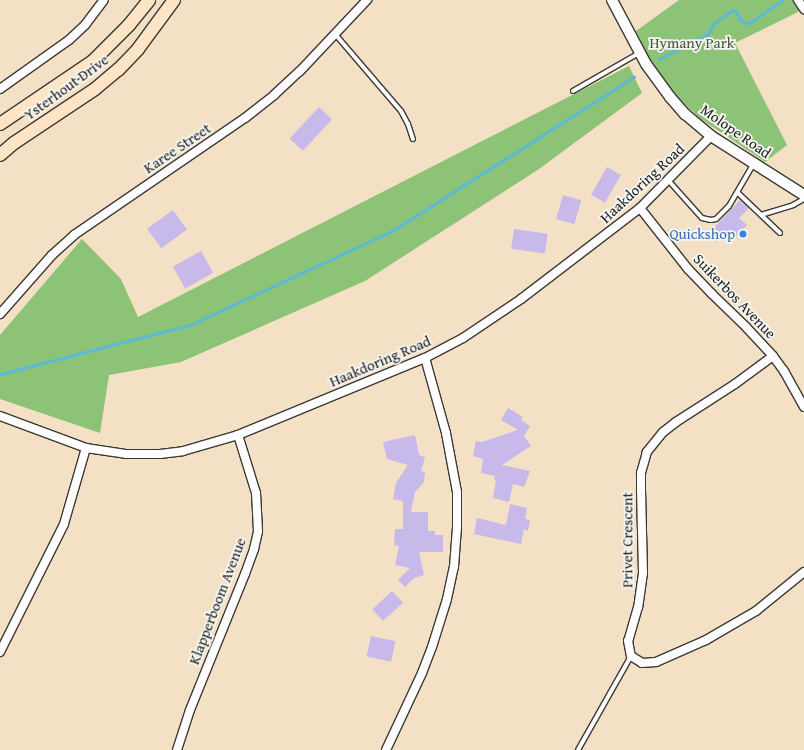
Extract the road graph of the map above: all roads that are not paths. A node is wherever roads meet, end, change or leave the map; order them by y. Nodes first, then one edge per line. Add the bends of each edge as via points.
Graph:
1 (104, 0) edge
2 (149, 0) edge
3 (174, 0) edge
4 (367, 0) edge
5 (612, 0) edge
6 (798, 0) edge
7 (804, 9) edge
8 (335, 34) junction
9 (640, 53) junction
10 (0, 89) edge
11 (573, 91) dead end
12 (0, 124) edge
13 (711, 136) junction
14 (413, 140) dead end
15 (0, 155) edge
16 (754, 163) junction
17 (668, 180) junction
18 (738, 193) junction
19 (804, 195) edge
20 (804, 199) edge
21 (640, 208) junction
22 (761, 215) junction
23 (780, 233) dead end
24 (0, 314) edge
25 (772, 356) junction
26 (425, 358) junction
27 (804, 407) edge
28 (0, 416) edge
29 (238, 435) junction
30 (86, 448) junction
31 (804, 572) edge
32 (0, 652) edge
33 (631, 656) junction
34 (177, 750) edge
35 (386, 750) edge
36 (578, 750) edge

1 - 10 street via 85,25 69,40
2 - 12 main road, Ysterhout Drive via 129,25 93,60
3 - 15 main road, Ysterhout Drive via 138,49 118,70
4 - 8 street, Karee Street
5 - 9 street, Molope Road
6 - 7 street
8 - 14 lane via 400,111
8 - 24 street, Karee Street via 300,71 257,109 74,235 52,255
9 - 11 lane
9 - 13 street, Molope Road via 685,114
13 - 16 street, Molope Road
13 - 17 street, Haakdoring Road
16 - 18 lane
16 - 19 street, Molope Road
17 - 18 lane via 705,220 716,219
17 - 21 street, Haakdoring Road
18 - 22 lane
20 - 22 lane
21 - 25 street, Suikerbos Avenue via 688,269
21 - 26 street, Haakdoring Road via 497,316
22 - 23 lane
25 - 27 street, Suikerbos Avenue via 784,371
25 - 33 street, Privet Crescent via 663,432 647,452 642,468 641,490 643,573 638,607 628,641
26 - 29 street, Haakdoring Road
26 - 35 street via 446,433 457,492 454,567 432,647
28 - 30 street, Haakdoring Road
29 - 30 street, Haakdoring Road via 183,451 160,454 126,454
29 - 34 street, Klapperboom Avenue via 256,493 258,531 245,574 190,710
30 - 32 street via 64,524
31 - 33 street via 756,611 706,640 656,662 642,663
33 - 36 lane

